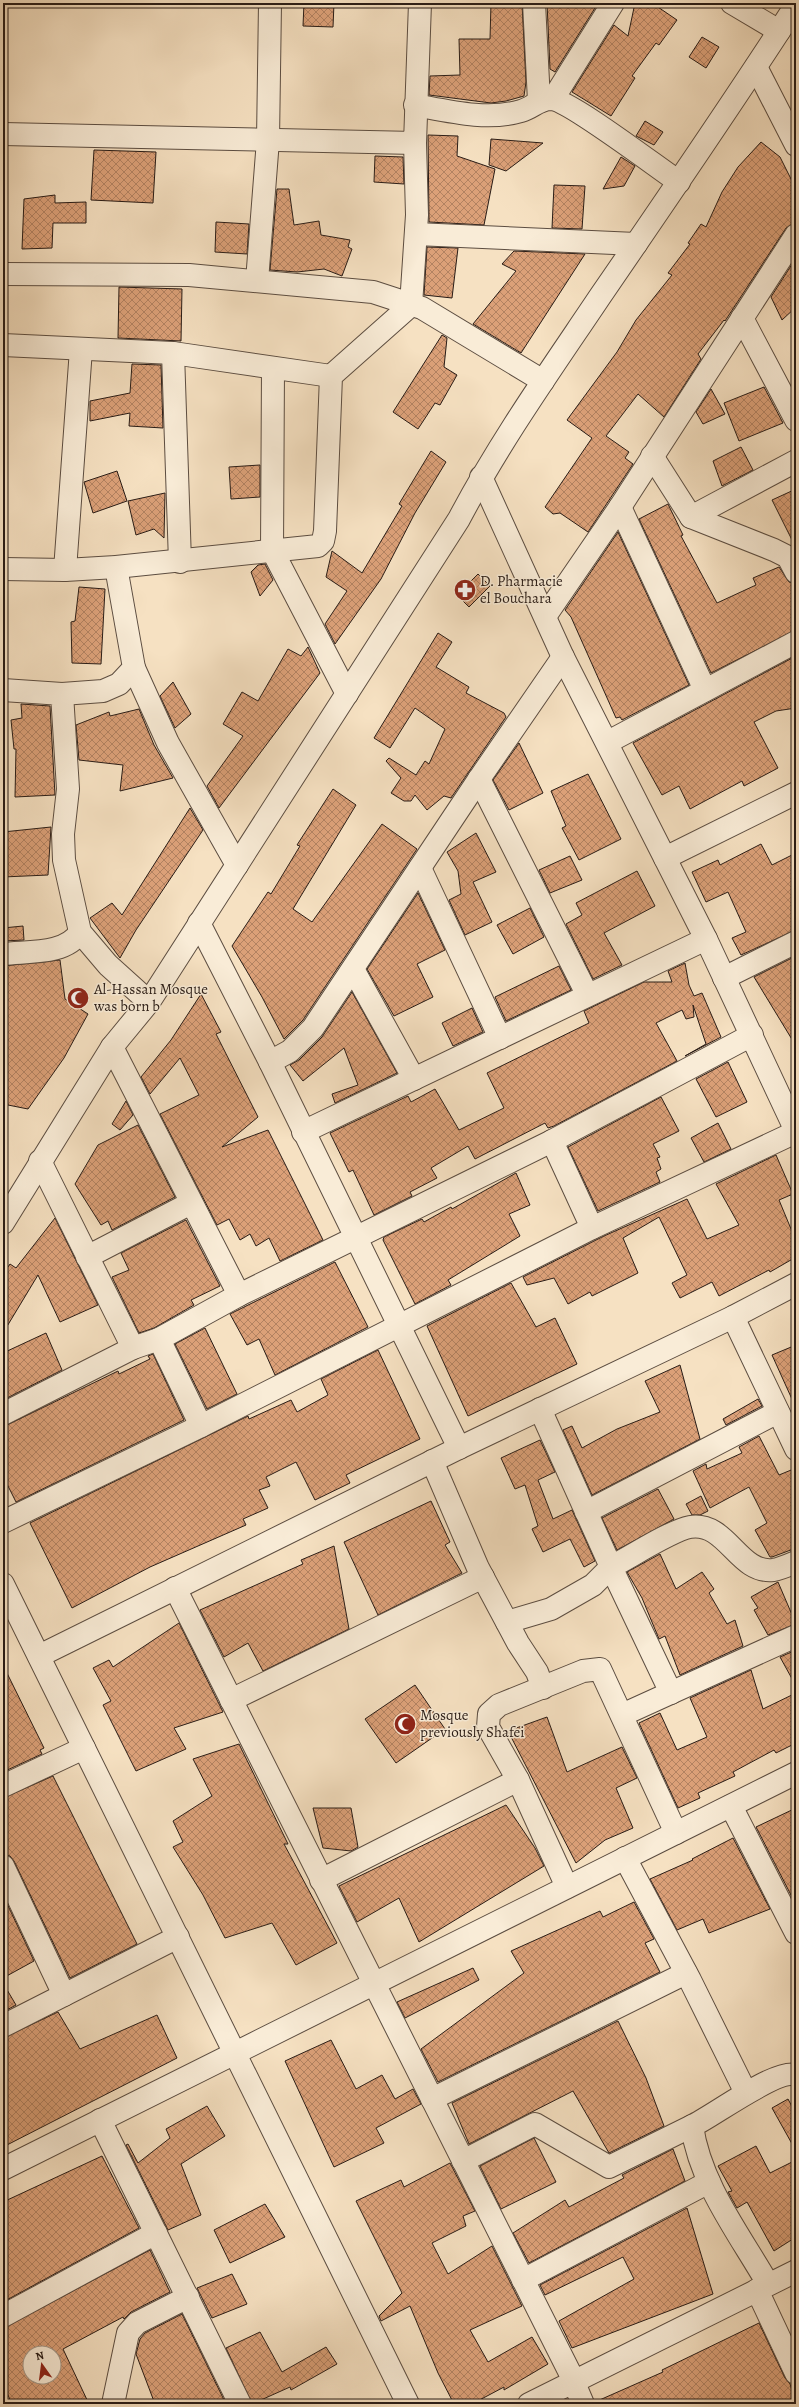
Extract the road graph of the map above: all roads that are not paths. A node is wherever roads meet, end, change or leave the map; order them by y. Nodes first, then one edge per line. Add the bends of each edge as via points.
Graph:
1 (270, 3) edge
2 (420, 3) edge
3 (534, 3) edge
4 (613, 3) edge
5 (732, 3) edge
6 (796, 5) edge
7 (779, 31) junction
8 (756, 68) junction
9 (546, 100) junction
10 (415, 105) junction
11 (3, 134) edge
12 (268, 140) junction
13 (415, 143) junction
14 (796, 145) edge
15 (679, 182) junction
16 (416, 234) junction
17 (796, 236) edge
18 (636, 244) junction
19 (3, 274) edge
20 (257, 282) junction
21 (411, 305) junction
22 (742, 318) junction
23 (3, 345) edge
24 (81, 349) junction
25 (173, 353) junction
26 (273, 368) junction
27 (332, 376) junction
28 (543, 381) junction
29 (796, 420) edge
30 (652, 456) junction
31 (796, 460) edge
32 (481, 477) junction
33 (620, 507) junction
34 (690, 518) junction
35 (272, 550) junction
36 (180, 562) junction
37 (116, 567) junction
38 (3, 569) edge
39 (65, 570) junction
40 (796, 572) edge
41 (546, 615) junction
42 (796, 642) edge
43 (563, 657) junction
44 (134, 668) junction
45 (3, 690) edge
46 (705, 690) junction
47 (62, 694) junction
48 (347, 694) junction
49 (608, 742) junction
50 (479, 779) junction
51 (796, 793) edge
52 (665, 858) junction
53 (237, 865) junction
54 (420, 868) junction
55 (198, 923) junction
56 (80, 932) junction
57 (706, 939) junction
58 (796, 942) edge
59 (3, 954) edge
60 (353, 969) junction
61 (724, 978) junction
62 (587, 994) junction
63 (149, 1002) junction
64 (752, 1035) junction
65 (500, 1038) junction
66 (112, 1047) junction
67 (270, 1062) junction
68 (414, 1079) junction
69 (303, 1132) junction
70 (796, 1132) edge
71 (552, 1141) junction
72 (40, 1161) junction
73 (191, 1203) junction
74 (3, 1223) edge
75 (592, 1228) junction
76 (356, 1239) junction
77 (87, 1257) junction
78 (796, 1284) edge
79 (239, 1296) junction
80 (733, 1317) junction
81 (398, 1327) junction
82 (159, 1339) junction
83 (132, 1348) junction
84 (540, 1409) junction
85 (778, 1412) junction
86 (3, 1414) edge
87 (202, 1426) junction
88 (459, 1448) junction
89 (796, 1450) edge
90 (432, 1461) junction
91 (586, 1512) junction
92 (3, 1522) edge
93 (796, 1562) edge
94 (611, 1567) junction
95 (483, 1577) junction
96 (176, 1588) junction
97 (4, 1591) edge
98 (507, 1622) junction
99 (796, 1636) edge
100 (38, 1656) junction
101 (543, 1688) junction
102 (671, 1693) junction
103 (231, 1700) junction
104 (622, 1715) junction
105 (84, 1748) junction
106 (796, 1773) edge
107 (518, 1780) junction
108 (3, 1786) edge
109 (731, 1806) junction
110 (676, 1833) junction
111 (625, 1858) junction
112 (3, 1866) edge
113 (321, 1880) junction
114 (567, 1887) junction
115 (793, 1919) edge
116 (178, 1937) junction
117 (686, 1973) junction
118 (373, 1984) junction
119 (64, 1995) junction
120 (3, 2026) edge
121 (235, 2053) junction
122 (796, 2075) edge
123 (746, 2092) junction
124 (432, 2099) junction
125 (100, 2120) junction
126 (692, 2126) junction
127 (463, 2160) junction
128 (3, 2169) edge
129 (709, 2182) junction
130 (156, 2233) junction
131 (796, 2271) edge
132 (523, 2280) junction
133 (763, 2287) junction
134 (188, 2297) junction
135 (3, 2316) edge
136 (796, 2373) edge
137 (574, 2383) junction
138 (113, 2404) edge
139 (240, 2404) edge
140 (408, 2404) edge
141 (530, 2404) edge
142 (583, 2404) edge

1 - 12 street
2 - 10 street
3 - 9 street
4 - 9 street
5 - 7 street
6 - 7 street
7 - 8 street
8 - 14 street
8 - 15 street
9 - 10 street via 521,111 482,115
9 - 15 street via 575,109
10 - 13 street
11 - 12 street
12 - 13 street
12 - 20 street
13 - 16 street
15 - 18 street
16 - 18 street
16 - 21 street
17 - 22 street
18 - 28 street
19 - 20 street via 189,275
20 - 21 street via 373,292
21 - 27 street
21 - 28 street via 422,308
22 - 29 street
22 - 30 street
23 - 24 street
24 - 25 street
24 - 39 street
25 - 26 street
25 - 36 street
26 - 27 street
26 - 35 street
27 - 35 street via 324,541 318,546
28 - 32 street
30 - 33 street
30 - 34 street
31 - 34 street
32 - 41 street
32 - 48 street via 459,519
33 - 41 street
33 - 46 street
34 - 40 street via 788,557
35 - 36 street
35 - 48 street
36 - 37 street
37 - 39 street
37 - 44 street
38 - 39 street
41 - 43 street
42 - 46 street
43 - 49 street
43 - 50 street
44 - 47 street via 119,684 103,691
44 - 53 street via 168,743
45 - 47 street
46 - 49 street
47 - 56 street via 68,789 63,834 64,860
48 - 53 street
49 - 52 street
50 - 54 street
50 - 62 street
51 - 52 street
52 - 57 street
53 - 55 street
54 - 60 street
54 - 65 street
55 - 63 street
55 - 67 street
56 - 59 street via 75,940 59,948
56 - 63 street via 108,965
57 - 61 street
57 - 62 street
58 - 61 street
60 - 67 street via 302,1041
60 - 68 street
61 - 64 street
62 - 65 street
63 - 66 street
64 - 70 street
64 - 71 street
65 - 68 street
66 - 72 street
66 - 73 street
67 - 69 street
68 - 69 street
69 - 76 street
70 - 75 street
71 - 75 street
71 - 76 street
72 - 74 street
72 - 77 street
73 - 77 street
73 - 79 street
75 - 81 street
76 - 79 street
76 - 81 street
77 - 83 street
78 - 80 street
79 - 82 street
80 - 84 street
80 - 85 street
81 - 87 street
81 - 88 street
82 - 83 street
82 - 87 street
83 - 86 street
84 - 88 street
84 - 91 street
85 - 89 street
85 - 91 street
87 - 92 street
88 - 90 street
90 - 95 street
90 - 96 street
91 - 94 street
93 - 94 street via 772,1570 753,1566 728,1541 710,1529 690,1527
94 - 98 street via 593,1585 551,1609
94 - 102 street
95 - 98 street
95 - 103 street
96 - 100 street
96 - 103 street
97 - 100 street
98 - 101 street via 537,1672
99 - 102 street
100 - 105 street
101 - 104 street via 583,1671 600,1669
101 - 107 street via 499,1705 489,1714 488,1727
102 - 104 street
103 - 113 street
104 - 110 street
105 - 108 street
105 - 116 street
106 - 109 street
107 - 113 street
107 - 114 street
109 - 110 street
109 - 115 street
110 - 111 street
111 - 114 street
111 - 117 street
112 - 119 street
113 - 118 street
114 - 118 street
116 - 119 street
116 - 121 street
117 - 123 street
117 - 124 street
118 - 121 street
118 - 124 street
119 - 120 street
121 - 125 street
121 - 140 street
122 - 123 street via 780,2078
123 - 126 street
124 - 127 street
125 - 128 street
125 - 130 street
126 - 127 street via 609,2167 535,2124
126 - 129 street via 694,2140
127 - 132 street
129 - 132 street
129 - 133 street
130 - 134 street
130 - 135 street
131 - 133 street
132 - 137 street
133 - 136 street
133 - 137 street
134 - 138 street via 137,2323 128,2333
134 - 139 street
137 - 141 street
137 - 142 street

